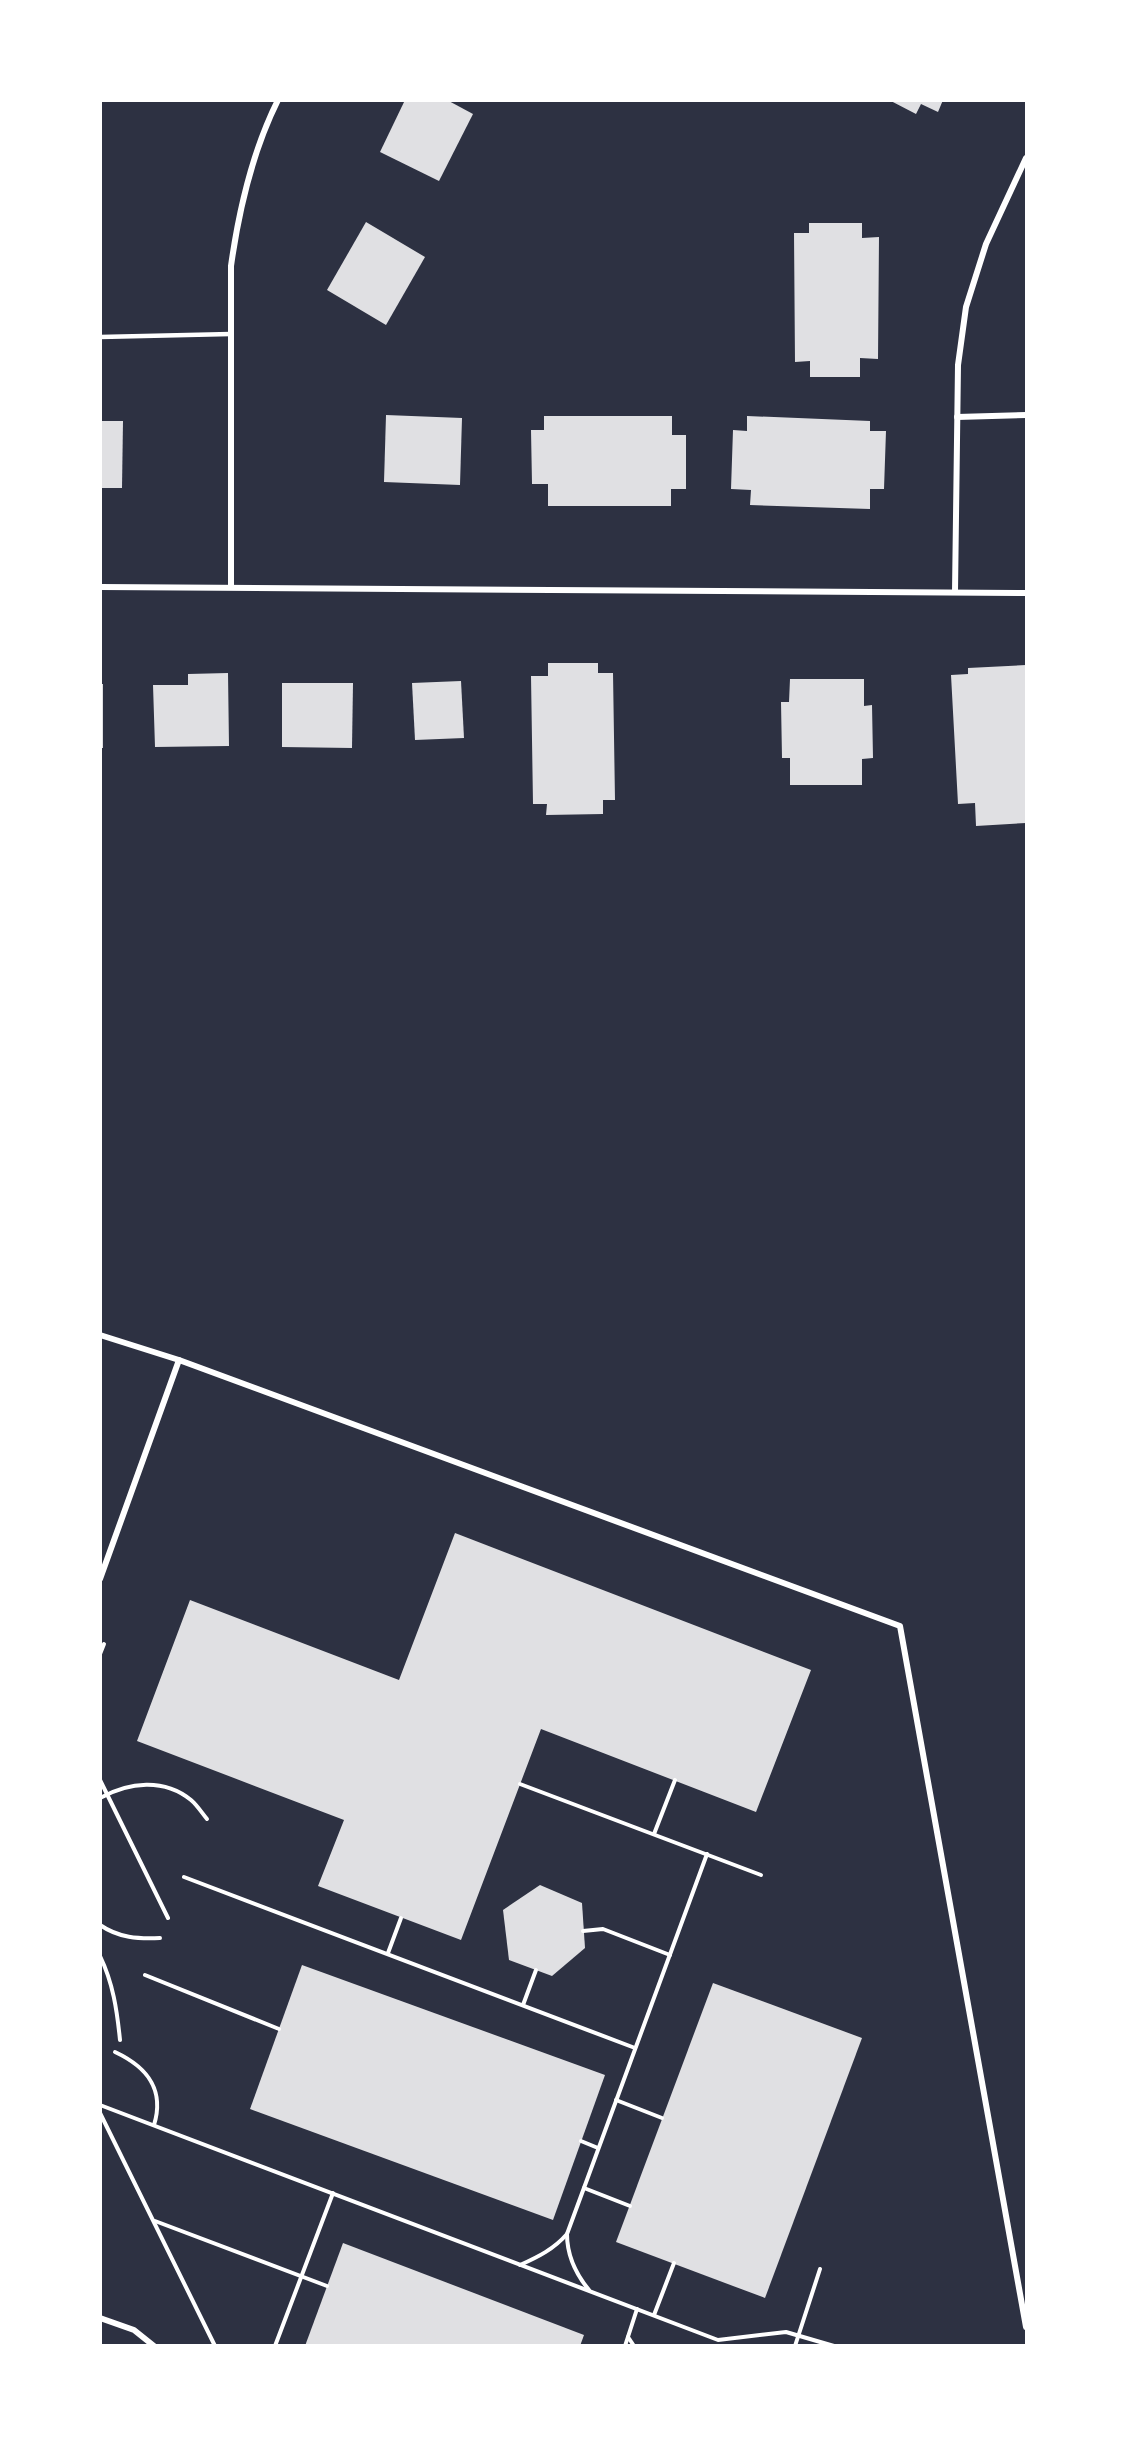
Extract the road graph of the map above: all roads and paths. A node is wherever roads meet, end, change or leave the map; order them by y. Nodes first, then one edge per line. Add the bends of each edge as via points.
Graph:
1 (278, 100) edge
2 (1026, 158) edge
3 (231, 334) junction
4 (100, 338) edge
5 (1026, 415) edge
6 (957, 417) junction
7 (100, 587) edge
8 (231, 587) junction
9 (956, 592) junction
10 (1026, 593) edge
11 (100, 1335) edge
12 (179, 1360) junction
13 (100, 1579) edge
14 (100, 1648) edge
15 (100, 1654) edge
16 (100, 1780) edge
17 (675, 1780) dead end
18 (520, 1784) dead end
19 (108, 1794) junction
20 (100, 1798) edge
21 (207, 1819) dead end
22 (654, 1834) junction
23 (707, 1854) junction
24 (761, 1875) dead end
25 (184, 1877) dead end
26 (168, 1918) dead end
27 (401, 1918) dead end
28 (100, 1925) edge
29 (583, 1931) dead end
30 (160, 1938) dead end
31 (388, 1954) junction
32 (670, 1955) junction
33 (100, 1956) edge
34 (536, 1970) dead end
35 (146, 1975) dead end
36 (522, 2005) junction
37 (279, 2029) dead end
38 (120, 2040) dead end
39 (635, 2048) junction
40 (115, 2052) dead end
41 (616, 2100) junction
42 (100, 2105) edge
43 (100, 2113) edge
44 (662, 2118) dead end
45 (154, 2125) junction
46 (581, 2141) dead end
47 (598, 2148) junction
48 (584, 2188) junction
49 (333, 2193) junction
50 (630, 2206) dead end
51 (155, 2222) junction
52 (567, 2234) junction
53 (674, 2263) dead end
54 (520, 2265) junction
55 (820, 2269) dead end
56 (301, 2276) junction
57 (327, 2286) dead end
58 (590, 2291) junction
59 (637, 2309) junction
60 (654, 2315) junction
61 (100, 2318) edge
62 (1026, 2327) edge
63 (799, 2335) junction
64 (628, 2336) junction
65 (154, 2346) edge
66 (215, 2346) edge
67 (275, 2346) edge
68 (625, 2346) edge
69 (634, 2346) edge
70 (795, 2346) edge
71 (834, 2346) edge

1 - 3 street via 253,164 239,215 231,266
2 - 6 street via 986,244 966,307 958,365
3 - 4 lane
3 - 8 street
5 - 6 street
6 - 9 street
7 - 8 street
8 - 9 street
9 - 10 street
11 - 12 street
12 - 13 street
12 - 62 street via 900,1626
14 - 15 path via 104,1644
16 - 19 path
17 - 22 path
18 - 22 path
19 - 20 path
19 - 21 path via 143,1784 168,1788 191,1800
19 - 26 path
22 - 23 path
23 - 24 path
23 - 32 path
25 - 31 path
27 - 31 path
28 - 30 path via 135,1939
29 - 32 path via 603,1929
31 - 36 path
32 - 39 path
33 - 38 path via 116,2004
34 - 36 path
35 - 37 path
36 - 39 path
39 - 41 path
40 - 45 path via 144,2070 152,2083 158,2113
41 - 44 path
41 - 47 path
42 - 45 path
43 - 51 path
45 - 49 path
46 - 47 path
47 - 48 path
48 - 50 path
48 - 52 path
49 - 54 path
49 - 56 path
51 - 56 path
51 - 66 path
52 - 54 path via 560,2243
52 - 58 path via 571,2261
53 - 60 path
54 - 58 path
55 - 63 path
56 - 57 path
56 - 67 path
58 - 59 path
59 - 60 path
59 - 64 path
60 - 63 path via 718,2340 786,2331
61 - 65 street via 134,2330
63 - 70 path
63 - 71 path
64 - 68 path
64 - 69 path

